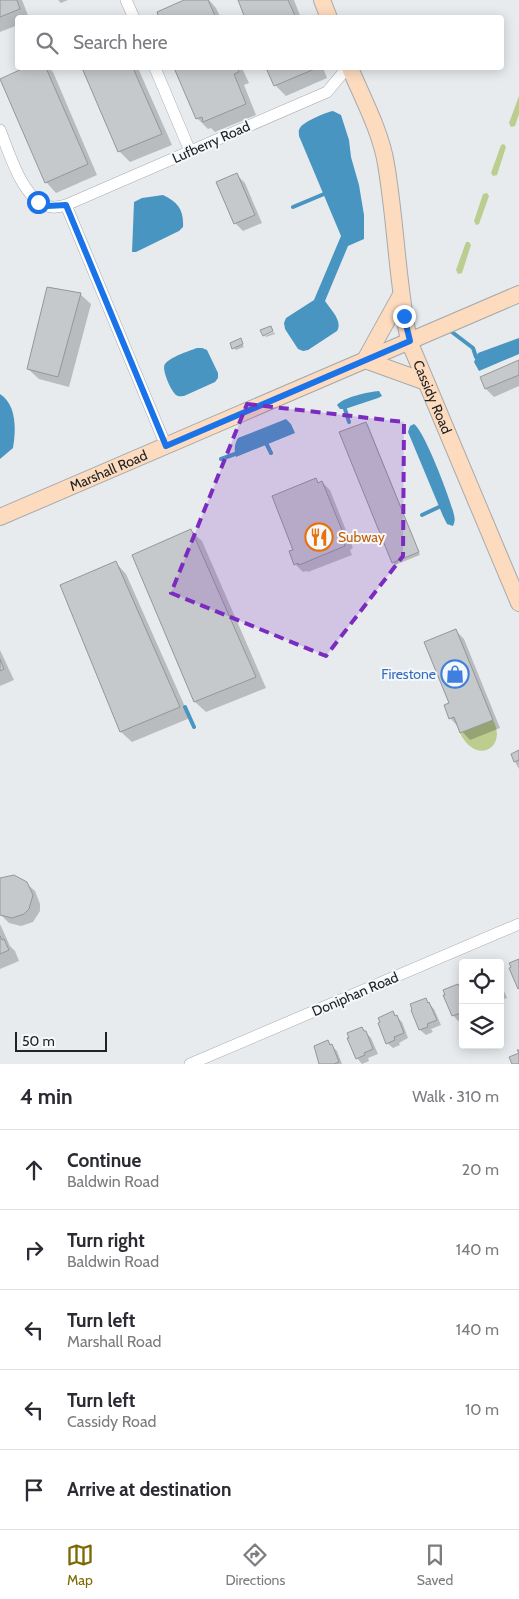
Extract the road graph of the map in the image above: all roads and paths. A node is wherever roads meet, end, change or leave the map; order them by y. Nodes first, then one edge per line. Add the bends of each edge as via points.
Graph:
1 (126, 0) edge
2 (322, 0) edge
3 (133, 15) edge
4 (328, 15) edge
5 (156, 70) edge
6 (346, 70) edge
7 (349, 70) edge
8 (0, 130) edge
9 (190, 151) junction
10 (66, 205) junction
11 (519, 294) edge
12 (401, 295) junction
13 (410, 341) junction
14 (365, 360) junction
15 (426, 382) junction
16 (166, 446) junction
17 (0, 517) edge
18 (519, 603) edge
19 (519, 924) edge
20 (190, 1064) edge

1 - 3 street
2 - 4 street
5 - 9 street
6 - 9 street, Lufberry Road via 327,92
7 - 12 street, Cassidy Road via 386,162
8 - 10 street via 30,193 47,206
9 - 10 street, Lufberry Road
10 - 16 street
11 - 13 street, Marshall Road
12 - 13 street, Cassidy Road
12 - 14 street
13 - 14 street, Marshall Road
13 - 15 street, Cassidy Road
14 - 15 street
14 - 16 street, Marshall Road
15 - 18 street, Cassidy Road
16 - 17 street, Marshall Road
19 - 20 street, Doniphan Road

